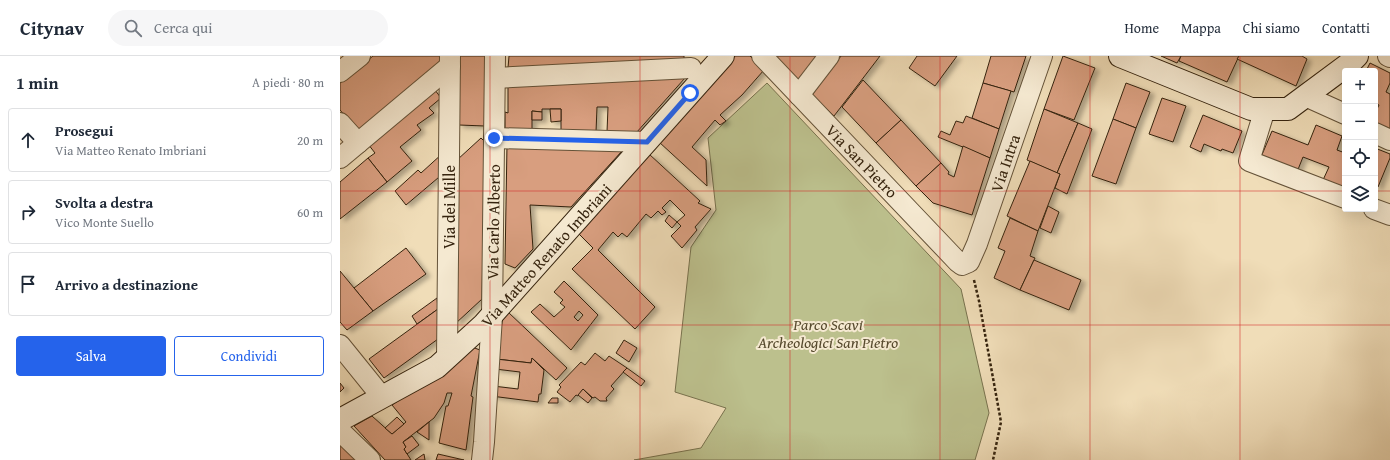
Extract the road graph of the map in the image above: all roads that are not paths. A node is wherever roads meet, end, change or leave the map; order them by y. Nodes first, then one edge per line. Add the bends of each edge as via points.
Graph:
1 (360, 56) edge
2 (495, 56) edge
3 (723, 56) edge
4 (762, 56) edge
5 (829, 56) edge
6 (1042, 56) edge
7 (1120, 56) edge
8 (1350, 58) edge
9 (450, 61) edge
10 (691, 62) edge
11 (340, 72) edge
12 (495, 78) junction
13 (690, 93) junction
14 (799, 95) junction
15 (1305, 96) junction
16 (1265, 109) junction
17 (1342, 113) edge
18 (340, 123) edge
19 (1378, 134) edge
20 (494, 138) junction
21 (1390, 140) edge
22 (647, 142) junction
23 (358, 143) junction
24 (340, 158) edge
25 (1342, 197) edge
26 (1378, 210) edge
27 (1390, 215) edge
28 (966, 263) joint
29 (492, 316) junction
30 (340, 345) edge
31 (447, 358) junction
32 (382, 397) junction
33 (340, 420) edge
34 (340, 431) edge
35 (370, 460) edge
36 (482, 460) edge

1 - 11 street
2 - 12 street, Via Carlo Alberto
3 - 13 street, Via Matteo Renato Imbriani
4 - 14 street, Via San Pietro
5 - 14 street
6 - 28 street, Via Intra
7 - 16 street via 1251,109
8 - 15 street
9 - 23 street
9 - 31 street, Via dei Mille
10 - 12 street
10 - 13 street
12 - 20 street, Via Carlo Alberto
13 - 22 street, Via Matteo Renato Imbriani
14 - 28 street, Via San Pietro via 953,257
15 - 16 street via 1288,109
15 - 17 street
16 - 25 street via 1249,161
18 - 23 street
19 - 21 street
20 - 22 street
20 - 29 street, Via Carlo Alberto
22 - 29 street, Via Matteo Renato Imbriani
23 - 24 street
26 - 27 street
29 - 31 street, Via Matteo Renato Imbriani
29 - 36 street, Via Carlo Alberto
30 - 32 street
31 - 32 street, Via Matteo Renato Imbriani via 437,367
32 - 33 street, Via Matteo Renato Imbriani
34 - 35 street

